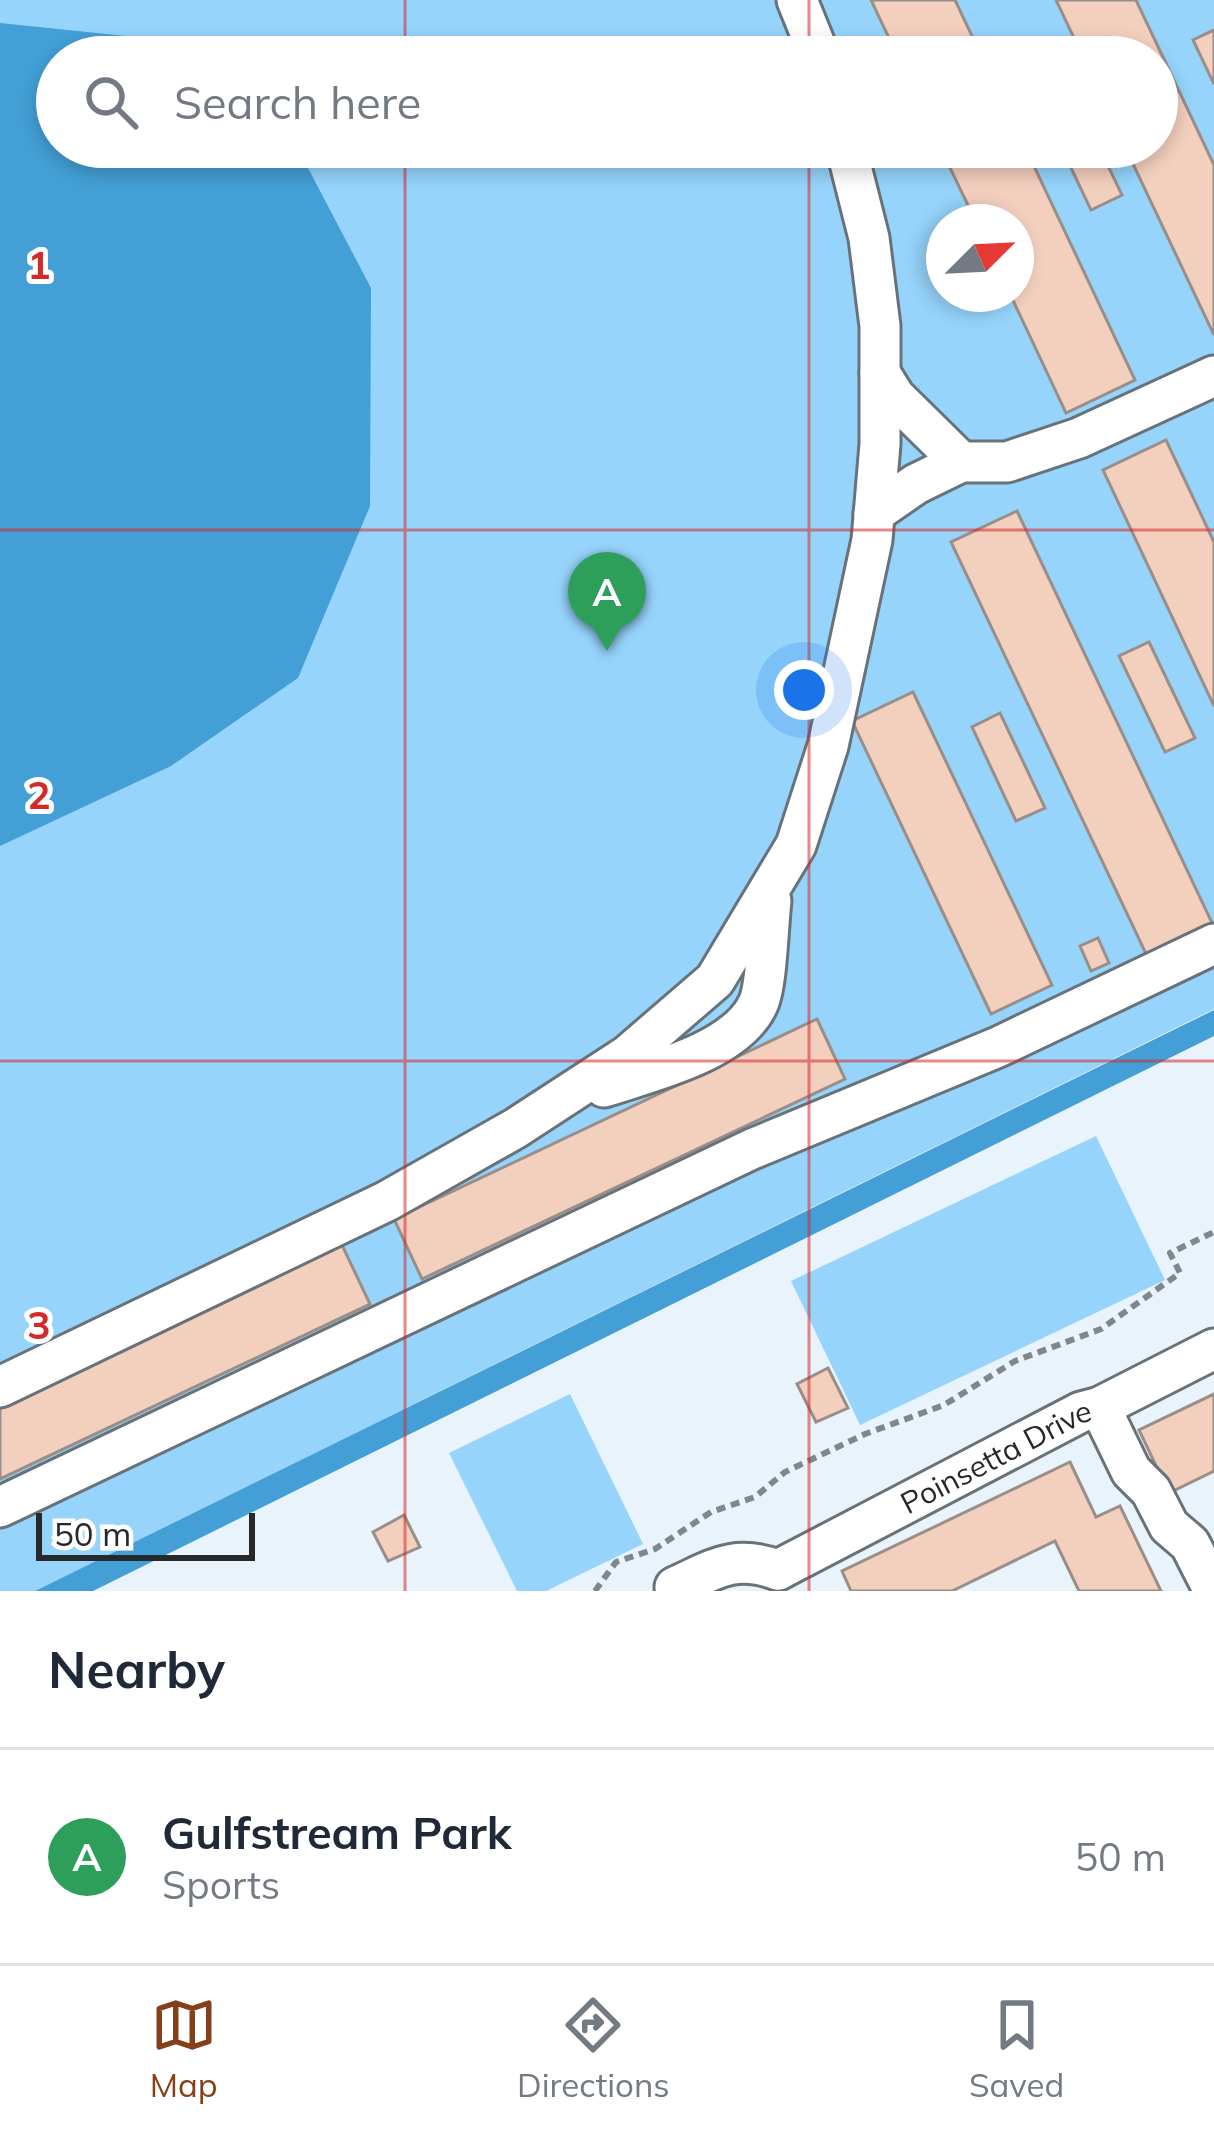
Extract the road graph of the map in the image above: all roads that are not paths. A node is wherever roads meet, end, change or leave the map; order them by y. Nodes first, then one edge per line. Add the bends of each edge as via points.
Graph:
1 (796, 0) edge
2 (811, 36) edge
3 (851, 168) edge
4 (880, 374) junction
5 (1214, 376) edge
6 (961, 462) junction
7 (874, 513) junction
8 (1214, 944) edge
9 (1214, 1349) edge
10 (0, 1388) edge
11 (1100, 1408) junction
12 (0, 1507) edge
13 (783, 1580) edge
14 (672, 1590) edge
15 (1214, 1591) edge

1 - 2 street
3 - 4 street via 869,238
4 - 6 street
4 - 7 street
5 - 6 street via 1079,438 1006,462
6 - 7 street
7 - 10 street via 851,646 796,845 716,980 628,1055 387,1202
8 - 12 street via 998,1048 752,1149
9 - 11 street, Poinsetta Drive
11 - 13 street, Poinsetta Drive
11 - 15 street via 1131,1472 1190,1544
13 - 14 street via 752,1560

